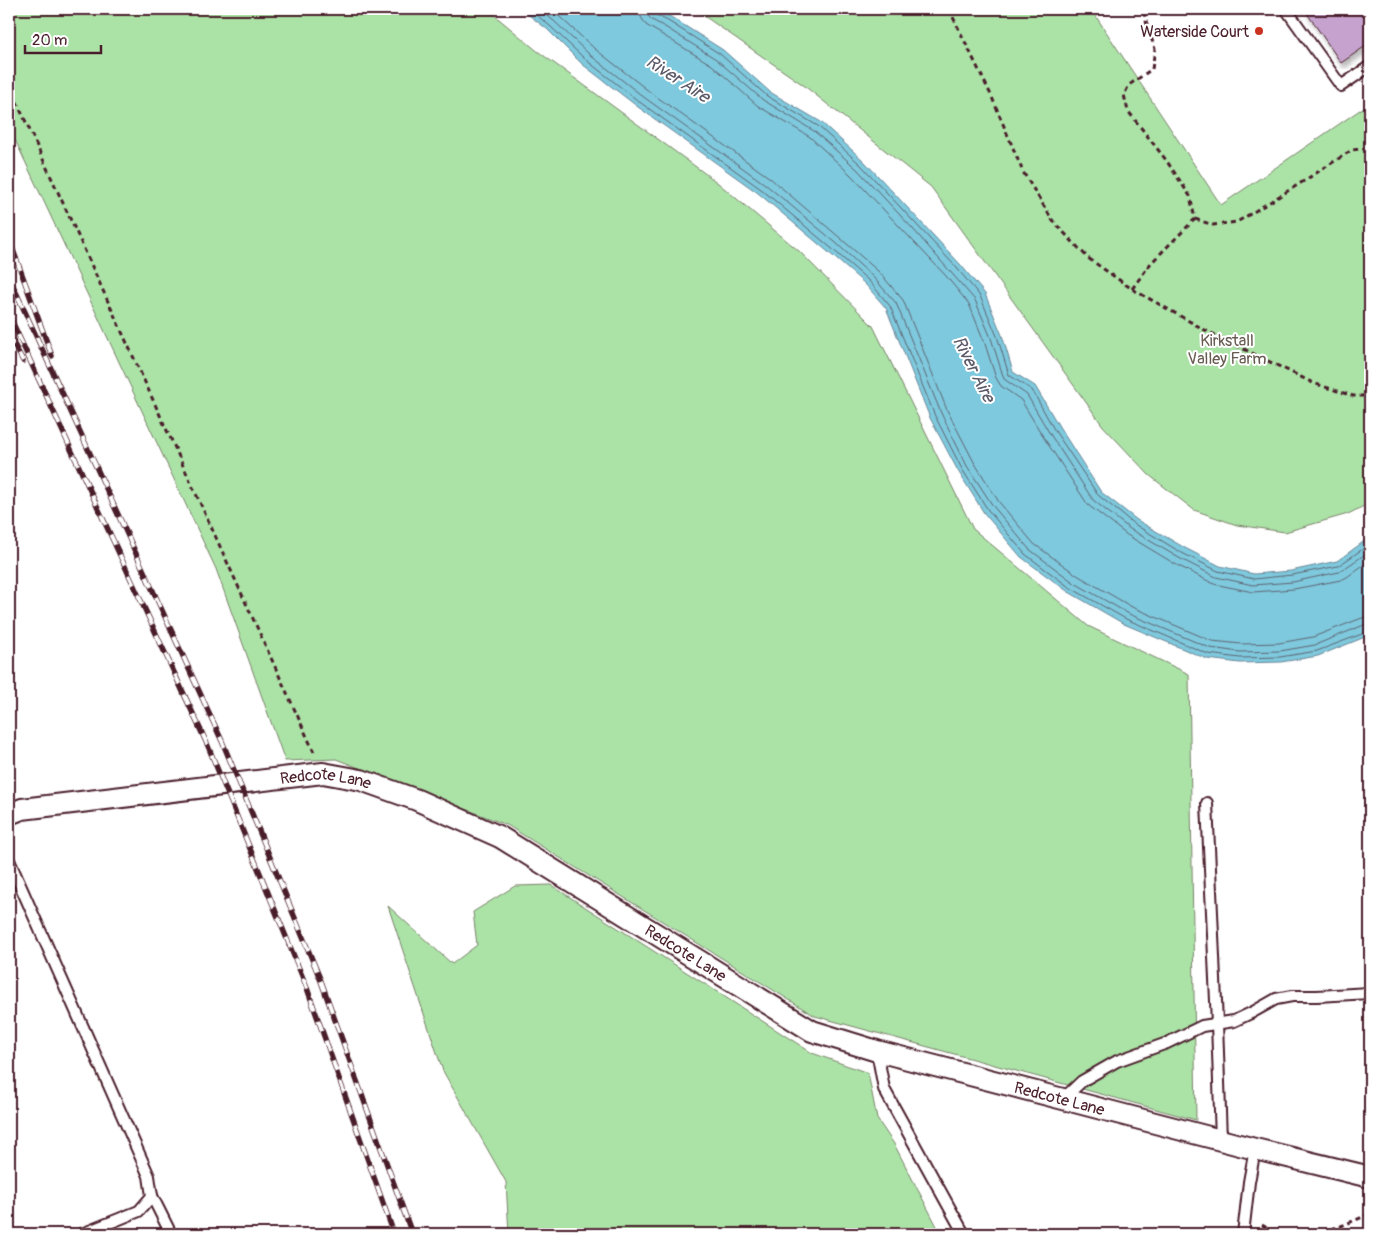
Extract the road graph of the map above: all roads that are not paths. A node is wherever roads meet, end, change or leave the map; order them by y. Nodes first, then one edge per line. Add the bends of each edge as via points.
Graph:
1 (1286, 9) edge
2 (1370, 66) edge
3 (1207, 802) dead end
4 (9, 814) edge
5 (9, 860) edge
6 (1370, 992) edge
7 (1218, 1023) junction
8 (877, 1051) junction
9 (1063, 1099) junction
10 (1221, 1140) junction
11 (1255, 1149) junction
12 (1370, 1177) edge
13 (152, 1196) junction
14 (82, 1234) edge
15 (171, 1234) edge
16 (964, 1234) edge
17 (1243, 1234) edge

1 - 2 lane via 1341,86
3 - 7 lane
4 - 8 street, Redcote Lane via 22,809 323,774 361,780 417,800 500,837 812,1031
5 - 13 lane via 149,1176
6 - 7 lane via 1276,999 1234,1021
7 - 9 lane via 1202,1026 1117,1061 1082,1081
7 - 10 lane
8 - 9 street, Redcote Lane
8 - 16 lane via 884,1089
9 - 10 street, Redcote Lane
10 - 11 street, Redcote Lane
11 - 12 street, Redcote Lane
11 - 17 lane
13 - 14 lane via 139,1211
13 - 15 lane

